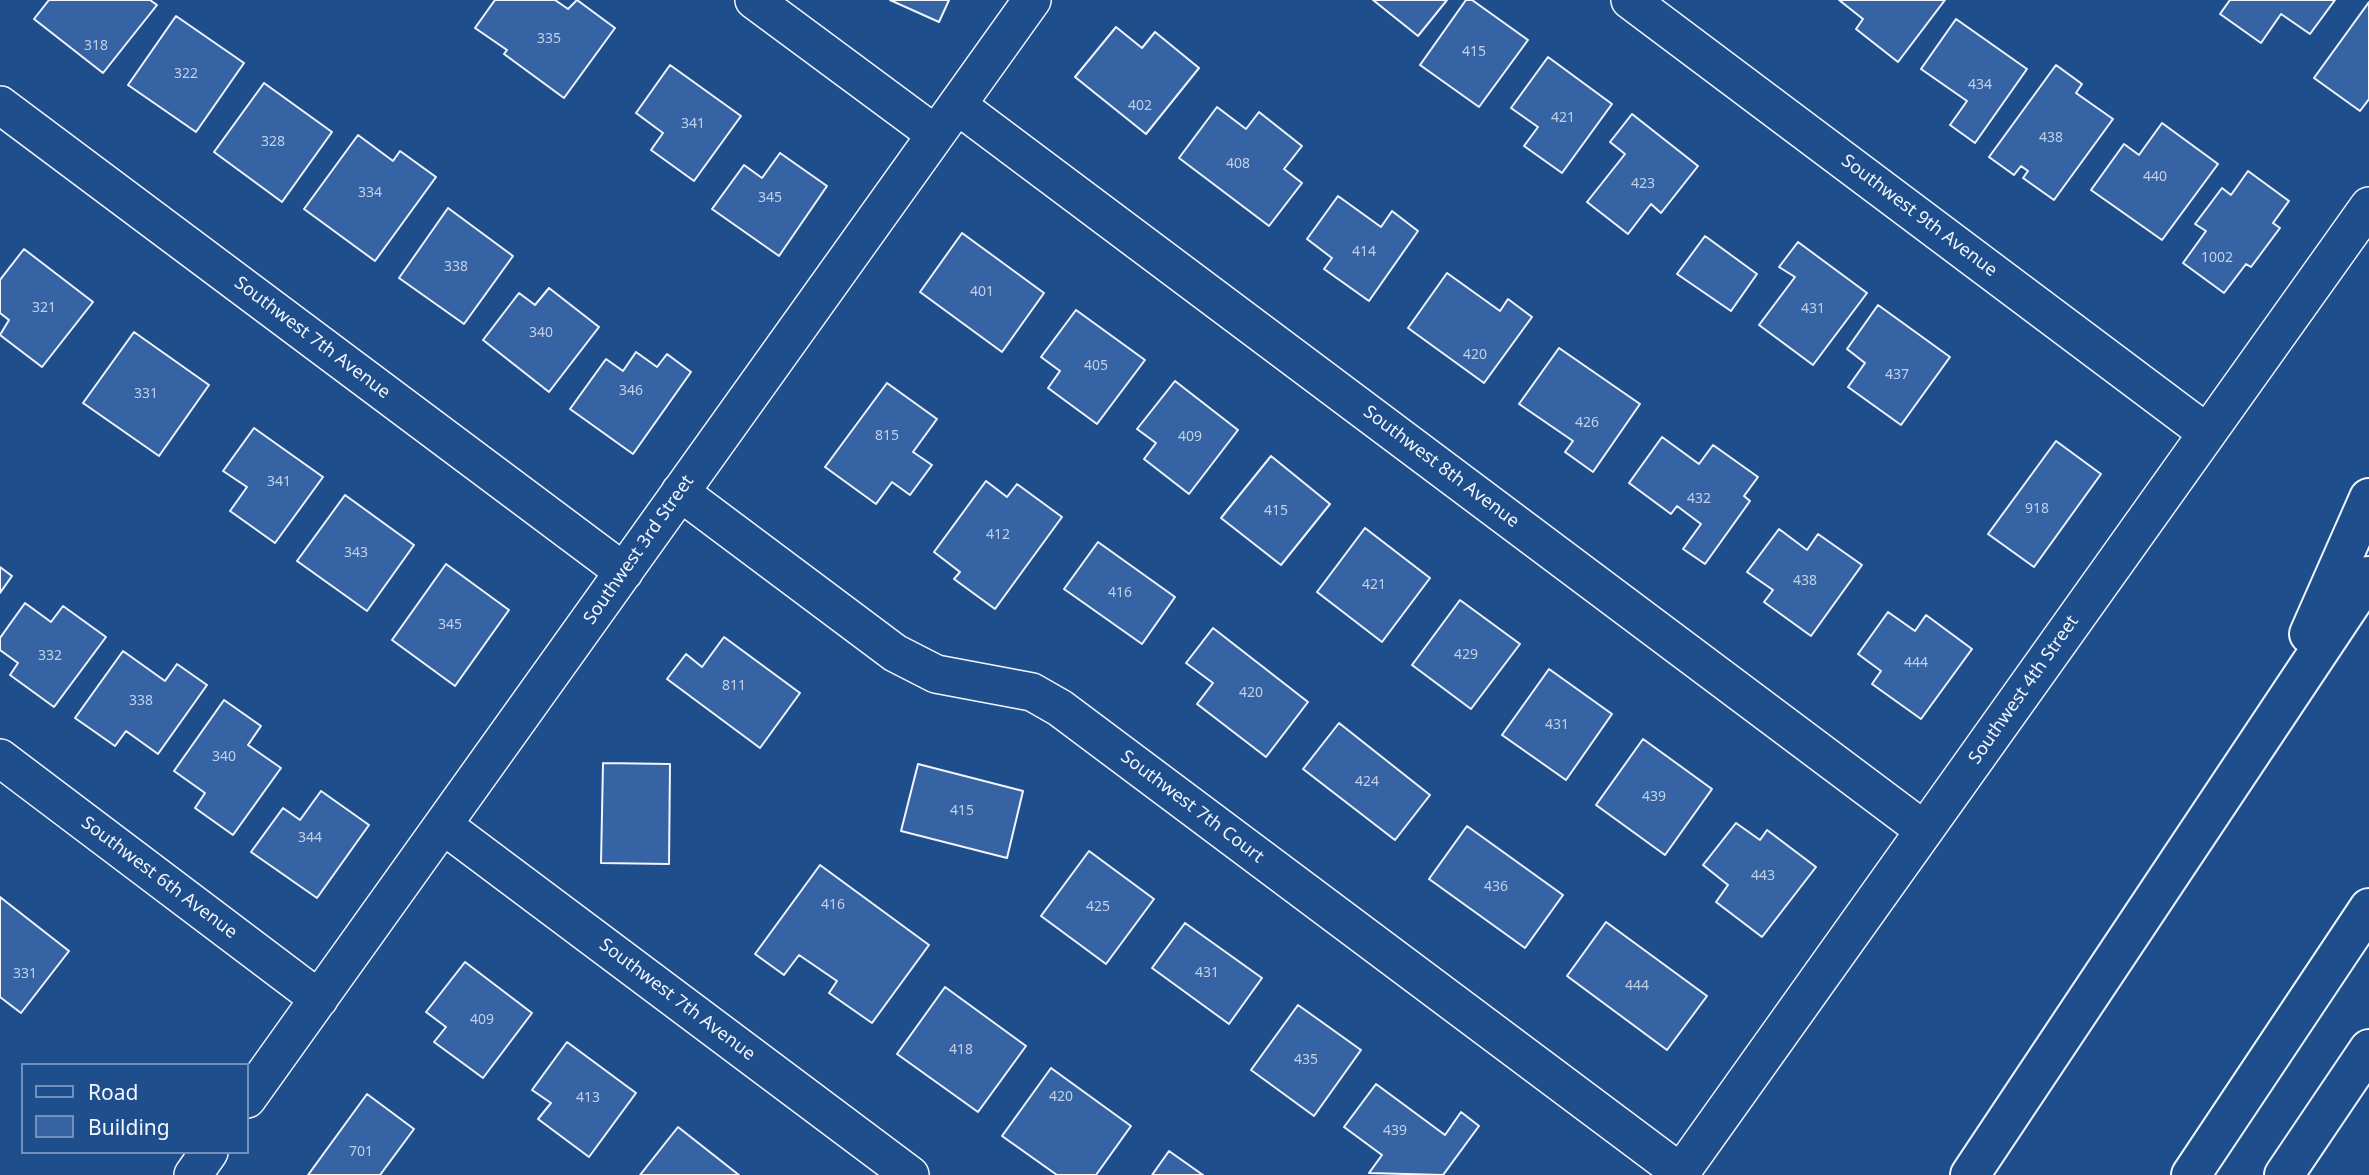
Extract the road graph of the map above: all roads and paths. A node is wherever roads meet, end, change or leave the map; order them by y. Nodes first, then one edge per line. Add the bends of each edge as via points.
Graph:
1 (754, 0) edge
2 (1032, 0) edge
3 (1630, 0) edge
4 (0, 105) edge
5 (957, 105) junction
6 (936, 134) junction
7 (2369, 206) edge
8 (2207, 433) junction
9 (680, 492) junction
10 (2369, 498) edge
11 (624, 572) junction
12 (2369, 576) edge
13 (2266, 730) junction
14 (0, 758) edge
15 (443, 825) junction
16 (1924, 830) junction
17 (2369, 908) edge
18 (319, 999) junction
19 (2369, 1049) edge
20 (248, 1098) edge
21 (208, 1154) edge
22 (1680, 1174) edge
23 (192, 1175) edge
24 (911, 1175) edge
25 (1970, 1175) edge
26 (2191, 1175) edge
27 (2284, 1175) edge

1 - 6 street
2 - 5 street, Southwest 3rd Street
3 - 8 street, Southwest 9th Avenue
4 - 11 street, Southwest 7th Avenue
5 - 6 street, Southwest 3rd Street
5 - 16 street, Southwest 8th Avenue
6 - 9 street, Southwest 3rd Street
7 - 8 street, Southwest 4th Street
8 - 16 street, Southwest 4th Street
9 - 11 street, Southwest 3rd Street
9 - 22 street, Southwest 7th Court via 895,653 936,674 1032,692 1059,708
10 - 13 highway
11 - 15 street, Southwest 3rd Street
12 - 13 highway
13 - 25 highway
14 - 18 street, Southwest 6th Avenue
15 - 18 street, Southwest 3rd Street
15 - 24 street, Southwest 7th Avenue
16 - 22 street, Southwest 4th Street
17 - 26 highway
18 - 20 street, Southwest 3rd Street
19 - 27 highway
21 - 23 street

